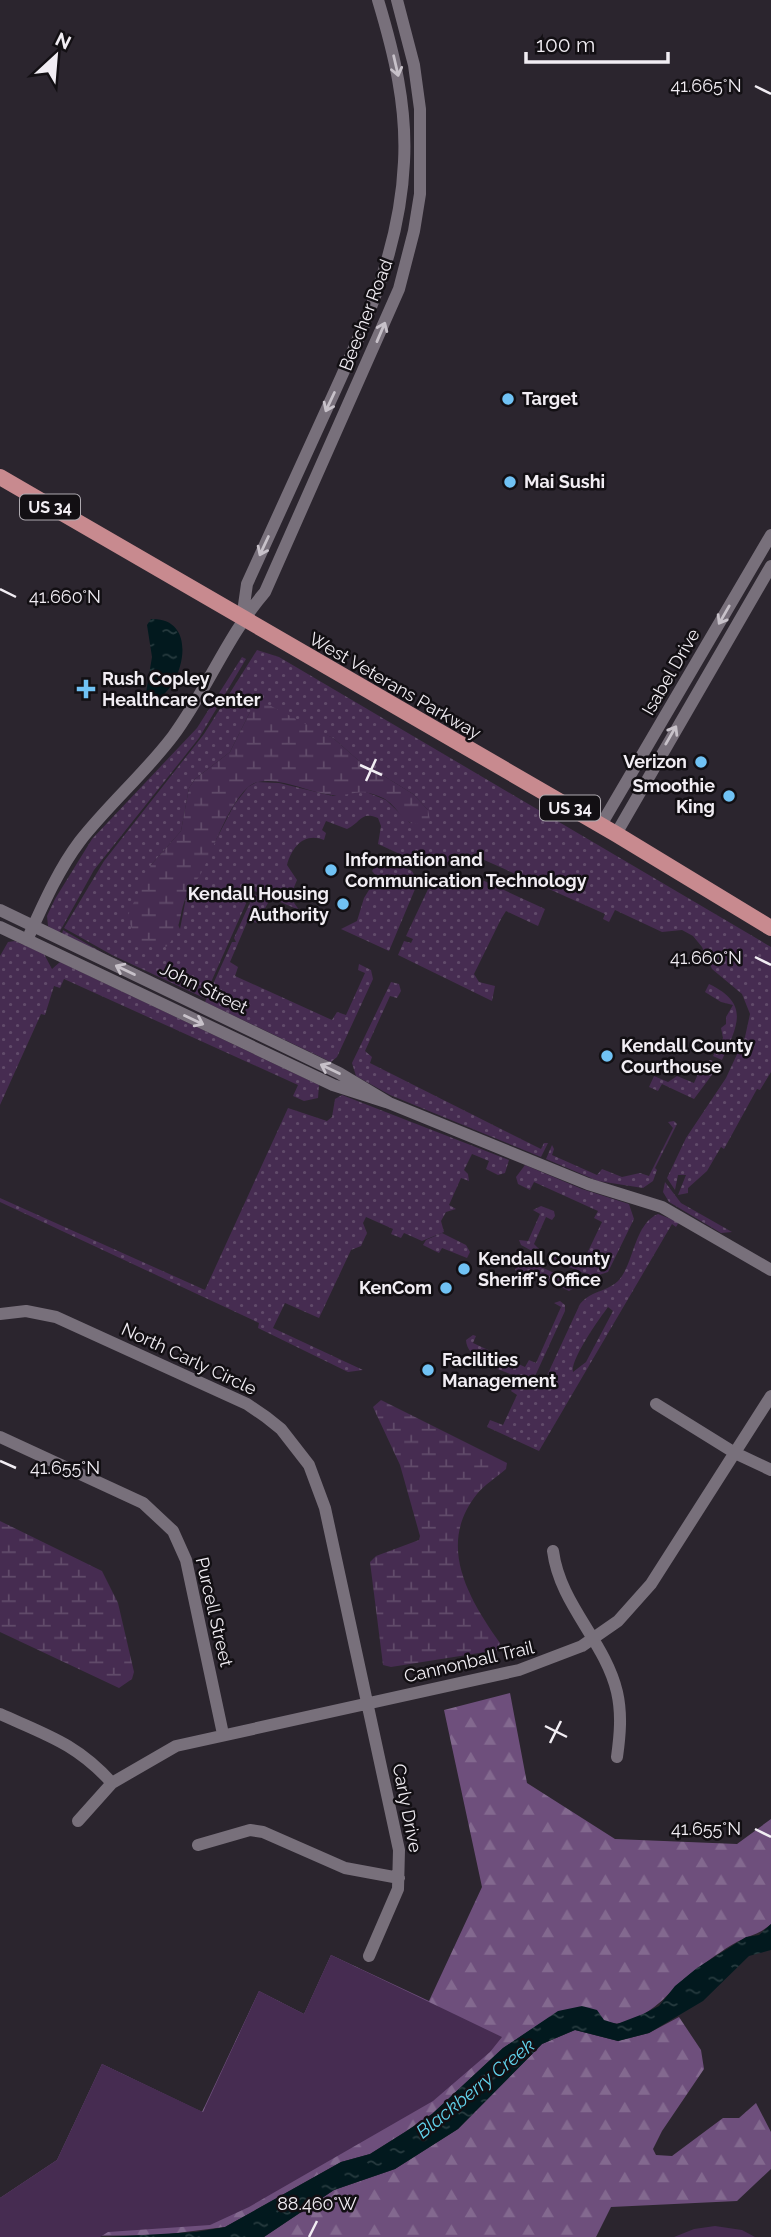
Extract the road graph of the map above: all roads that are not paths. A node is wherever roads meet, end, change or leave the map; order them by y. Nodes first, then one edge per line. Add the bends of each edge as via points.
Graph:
1 (378, 0) edge
2 (397, 0) edge
3 (0, 477) edge
4 (771, 535) edge
5 (771, 566) edge
6 (242, 619) junction
7 (601, 825) junction
8 (616, 834) junction
9 (0, 911) edge
10 (34, 926) junction
11 (0, 927) edge
12 (771, 928) edge
13 (27, 940) junction
14 (389, 1102) junction
15 (771, 1270) edge
16 (0, 1314) edge
17 (771, 1396) edge
18 (656, 1404) dead end
19 (0, 1437) edge
20 (735, 1453) junction
21 (771, 1470) edge
22 (553, 1551) dead end
23 (593, 1639) junction
24 (367, 1703) junction
25 (0, 1714) edge
26 (223, 1734) junction
27 (617, 1757) dead end
28 (113, 1783) junction
29 (78, 1821) dead end
30 (198, 1845) dead end
31 (399, 1878) junction
32 (369, 1956) dead end

1 -> 6 street, Beecher Road via 400,83 404,120 405,161 394,242 376,299 247,583
6 -> 2 street, Beecher Road via 265,592 371,356 399,289 414,231 421,182 420,109
3 - 6 main road, West Veterans Parkway / US 34
4 -> 7 street, Isabel Drive
8 -> 5 street, Isabel Drive
6 - 7 main road, West Veterans Parkway / US 34
6 - 10 street, Beecher Road via 200,697 171,738 79,842
7 - 8 main road, West Veterans Parkway / US 34
8 - 12 main road, West Veterans Parkway / US 34
9 - 10 street, John Street
10 - 13 street, Beecher Road
14 -> 10 street, John Street via 339,1073
11 - 13 street, John Street
13 -> 14 street, John Street via 333,1085
14 - 15 street, John Street via 588,1184 662,1207
16 - 24 street, North Carly Circle via 26,1311 62,1320 247,1404 281,1429 309,1465 325,1508
17 - 20 street, Cannonball Trail
18 - 20 street
19 - 26 street, Purcell Street via 143,1503 173,1531 186,1560
20 - 21 street
20 - 23 street, Cannonball Trail via 651,1584 625,1614
22 - 23 street via 562,1588
23 - 24 street, Cannonball Trail via 519,1671
23 - 27 street via 618,1695
24 - 26 street, Cannonball Trail
24 - 31 street, Carly Drive via 399,1850
25 - 28 street via 74,1747
26 - 28 street, Cannonball Trail via 176,1746
28 - 29 street, Cannonball Trail
30 - 31 street via 250,1830 345,1868
31 - 32 street, Carly Drive

